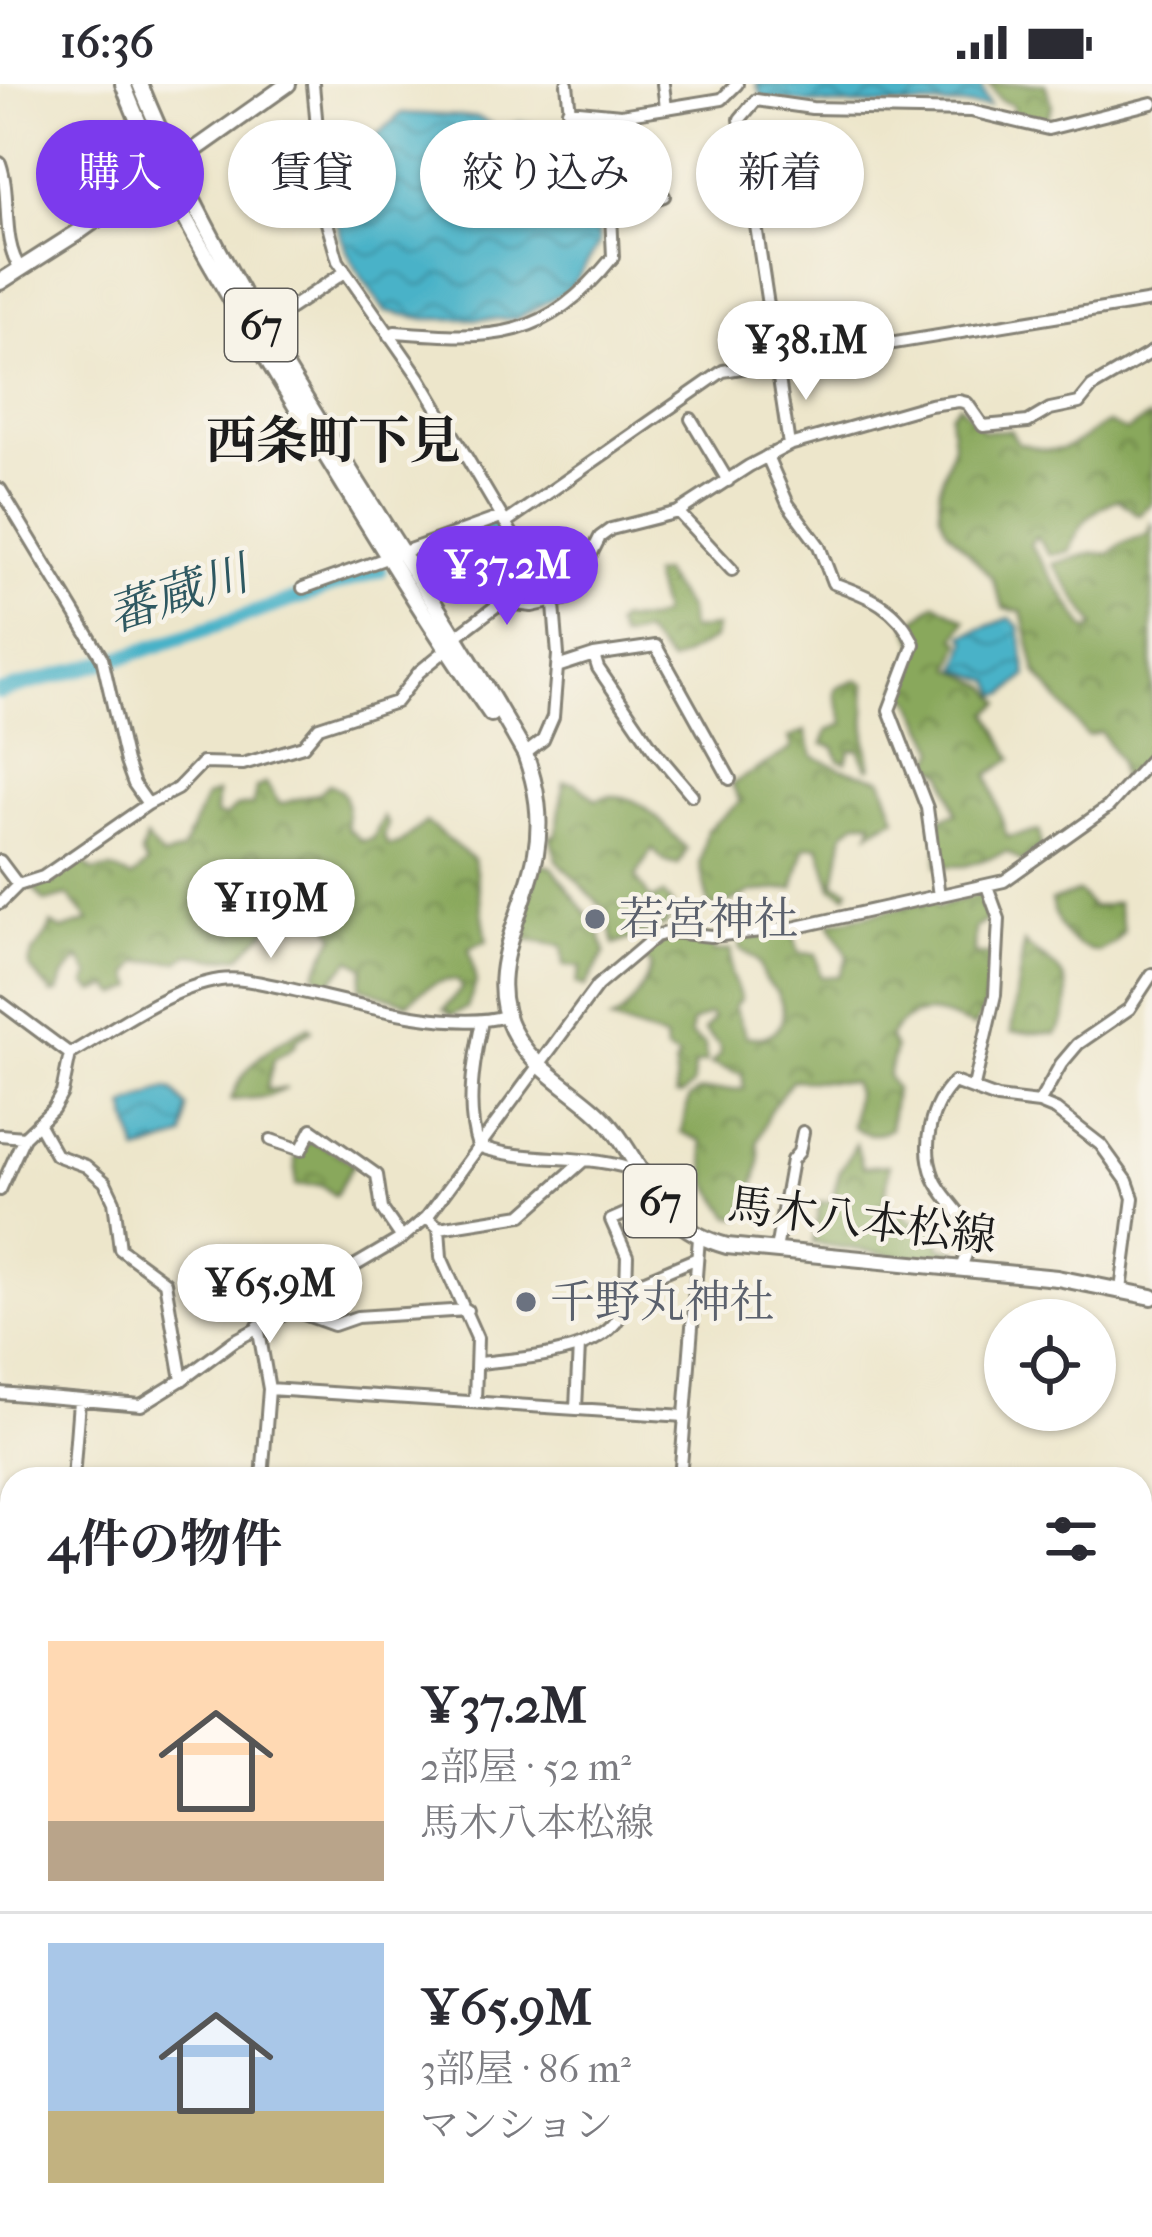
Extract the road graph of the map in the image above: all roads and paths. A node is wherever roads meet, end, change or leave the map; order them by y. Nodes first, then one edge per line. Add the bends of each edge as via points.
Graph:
1 (123, 84) edge
2 (140, 84) edge
3 (288, 84) edge
4 (313, 84) edge
5 (567, 84) edge
6 (663, 84) edge
7 (737, 84) edge
8 (752, 84) edge
9 (756, 100) junction
10 (1152, 103) edge
11 (666, 108) junction
12 (568, 110) junction
13 (138, 120) edge
14 (155, 120) edge
15 (570, 120) edge
16 (204, 143) edge
17 (0, 163) edge
18 (204, 220) edge
19 (81, 228) edge
20 (188, 228) edge
21 (612, 228) edge
22 (21, 270) junction
23 (345, 272) junction
24 (0, 282) edge
25 (1152, 301) edge
26 (262, 327) junction
27 (389, 336) junction
28 (1152, 352) edge
29 (777, 364) junction
30 (691, 419) dead end
31 (789, 446) junction
32 (767, 456) junction
33 (728, 482) junction
34 (0, 489) edge
35 (678, 512) junction
36 (503, 520) junction
37 (396, 556) junction
38 (732, 570) dead end
39 (303, 588) dead end
40 (553, 603) junction
41 (450, 644) junction
42 (594, 655) junction
43 (557, 667) junction
44 (525, 754) junction
45 (1152, 758) edge
46 (730, 779) dead end
47 (692, 795) dead end
48 (148, 804) junction
49 (0, 861) edge
50 (18, 885) junction
51 (987, 886) junction
52 (939, 896) junction
53 (0, 903) edge
54 (1152, 974) edge
55 (0, 1002) edge
56 (506, 1016) junction
57 (482, 1021) junction
58 (70, 1054) junction
59 (541, 1064) junction
60 (974, 1086) junction
61 (1039, 1102) junction
62 (38, 1123) junction
63 (803, 1132) dead end
64 (0, 1135) edge
65 (24, 1137) junction
66 (271, 1140) dead end
67 (478, 1147) junction
68 (584, 1161) junction
69 (642, 1173) junction
70 (0, 1190) edge
71 (659, 1199) junction
72 (427, 1217) junction
73 (439, 1228) junction
74 (402, 1238) junction
75 (698, 1238) junction
76 (776, 1250) junction
77 (695, 1259) junction
78 (961, 1270) junction
79 (626, 1288) junction
80 (1121, 1290) junction
81 (1152, 1297) edge
82 (290, 1309) junction
83 (467, 1310) junction
84 (259, 1326) junction
85 (579, 1346) junction
86 (479, 1363) junction
87 (182, 1380) junction
88 (268, 1389) junction
89 (0, 1393) edge
90 (79, 1401) junction
91 (475, 1401) junction
92 (577, 1408) junction
93 (685, 1416) junction
94 (75, 1467) edge
95 (263, 1467) edge
96 (681, 1467) edge

1 - 13 main road, 67
2 - 14 main road, 67
3 - 16 main road
4 - 23 street via 325,216
5 - 12 street
6 - 11 street
7 - 11 street via 722,99
8 - 9 street
9 - 10 street via 971,111 1048,128
9 - 29 street via 740,119
11 - 12 street via 621,115
12 - 15 street
17 - 22 street via 8,244
18 - 26 main road, 67
19 - 22 main road
20 - 37 main road, 67
21 - 27 street via 613,257 542,322 495,335
22 - 24 main road
23 - 26 street
23 - 27 street
25 - 29 street
26 - 37 main road, 67
27 - 36 street
28 - 31 street via 1092,387 1079,404 1028,422 983,426 959,401
29 - 31 street
29 - 36 street via 715,374
30 - 33 street
31 - 32 street
32 - 33 street
32 - 52 street via 833,583 881,602 914,644 890,710 927,808
33 - 35 street
34 - 48 street via 104,662 126,762
35 - 38 street
35 - 40 street via 600,537 569,598
36 - 37 street
36 - 40 street
37 - 39 street
37 - 41 main road, 67
40 - 41 street via 495,607
40 - 43 street
41 - 44 main road, 67
41 - 48 street via 389,706 319,727 303,746 243,764 202,764
42 - 43 street
42 - 46 street via 656,646
42 - 47 street
43 - 44 street via 549,730
44 - 56 main road, 67 via 539,831 501,966
45 - 51 street via 1108,807 1017,875
48 - 50 street via 43,877
49 - 50 street
50 - 53 street
51 - 52 street
51 - 60 street via 999,919 995,995
52 - 59 street via 793,928 656,936 597,986
54 - 61 street via 1130,1009 1061,1064
55 - 58 street
56 - 57 street
56 - 59 main road, 馬木八本松線 / 67
57 - 58 street via 221,980 172,997
57 - 67 street via 474,1061
58 - 62 street via 62,1093
59 - 67 street
59 - 69 main road, 馬木八本松線 / 67 via 614,1129
60 - 61 street
60 - 78 street via 949,1085 930,1124 934,1179 970,1238
61 - 80 street via 1101,1145 1130,1189
62 - 65 street
62 - 87 street via 56,1155 105,1181 120,1249 165,1282
63 - 76 street
64 - 65 street
65 - 70 street
66 - 74 street via 301,1150 312,1129 363,1164 377,1175 382,1209
67 - 68 street via 520,1159
67 - 72 street
68 - 69 street
68 - 73 street via 522,1215
69 - 71 main road, 馬木八本松線 / 67
71 - 75 main road, 馬木八本松線 / 67
71 - 79 street via 610,1220 627,1256
72 - 73 street
72 - 74 street
73 - 83 street via 441,1257
74 - 82 street
75 - 76 main road, 馬木八本松線 / 67
75 - 77 street
76 - 78 main road, 馬木八本松線 / 67
77 - 79 street
77 - 93 street
78 - 80 main road, 馬木八本松線 / 67
79 - 85 street via 623,1315
80 - 81 main road, 馬木八本松線 / 67
82 - 83 street via 334,1325
82 - 84 street
83 - 86 street
84 - 87 street
84 - 88 street
85 - 86 street
85 - 92 street
86 - 91 street
87 - 90 street via 141,1405
88 - 91 street
88 - 95 street
89 - 90 street
90 - 94 street
91 - 92 street
92 - 93 street
93 - 96 street

